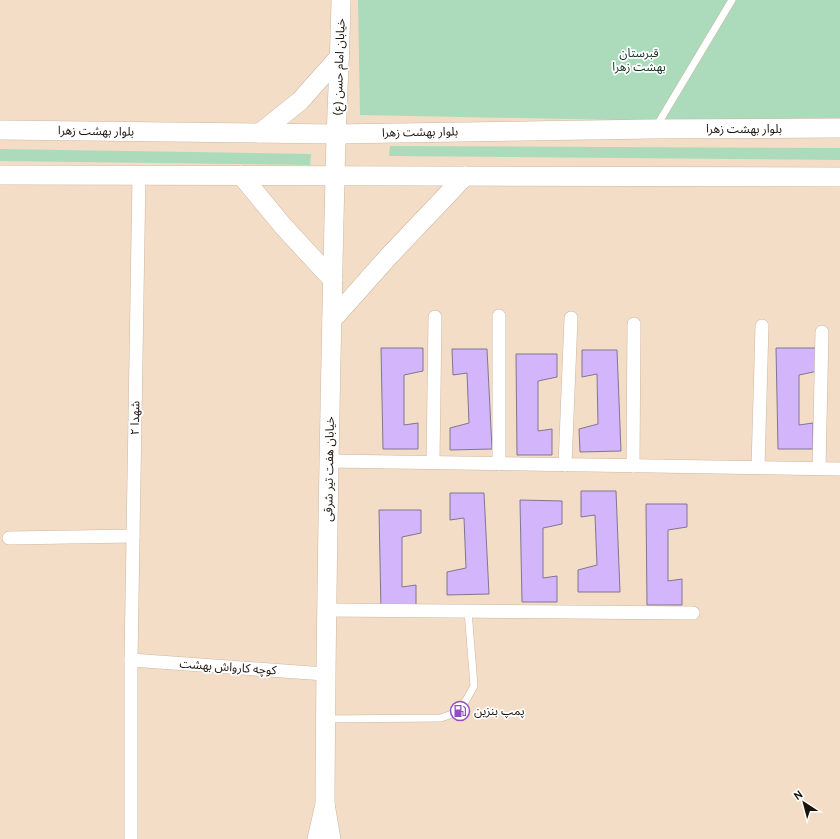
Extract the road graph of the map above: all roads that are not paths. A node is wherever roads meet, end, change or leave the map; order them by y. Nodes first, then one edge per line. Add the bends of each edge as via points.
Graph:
1 (341, 0) edge
2 (732, 0) edge
3 (340, 56) junction
4 (840, 128) edge
5 (655, 129) junction
6 (0, 130) edge
7 (260, 133) junction
8 (336, 134) junction
9 (0, 174) edge
10 (139, 175) junction
11 (241, 175) junction
12 (335, 175) junction
13 (464, 176) junction
14 (840, 177) edge
15 (333, 280) junction
16 (499, 316) dead end
17 (435, 317) dead end
18 (571, 318) dead end
19 (332, 320) junction
20 (634, 324) dead end
21 (762, 326) dead end
22 (822, 332) dead end
23 (329, 461) junction
24 (433, 462) junction
25 (499, 464) junction
26 (565, 465) junction
27 (633, 466) junction
28 (758, 467) junction
29 (819, 468) junction
30 (840, 469) edge
31 (134, 536) junction
32 (9, 538) dead end
33 (326, 610) junction
34 (468, 611) junction
35 (692, 613) dead end
36 (131, 660) junction
37 (325, 674) junction
38 (325, 719) junction
39 (325, 804) junction
40 (131, 839) edge
41 (317, 839) edge
42 (331, 839) edge

1 - 3 main road, خیابان امام حسن (ع)
2 - 5 lane
3 - 7 main road via 300,101
3 - 8 main road, خیابان امام حسن (ع)
4 - 5 main road, بلوار بهشت زهرا
5 - 8 main road, بلوار بهشت زهرا
6 - 7 main road, بلوار بهشت زهرا
7 - 8 main road, بلوار بهشت زهرا
8 - 12 main road, خیابان هفت تیر شرقی
9 - 10 main road
10 - 11 main road
10 - 31 street, شهدا ۲
11 - 12 main road
11 - 15 main road via 283,226
12 - 13 main road
12 - 15 main road, خیابان هفت تیر شرقی
13 - 14 main road
13 - 19 main road
15 - 19 main road, خیابان هفت تیر شرقی
16 - 25 street
17 - 24 street
18 - 26 street
19 - 23 main road, خیابان هفت تیر شرقی
20 - 27 street
21 - 28 street
22 - 29 street
23 - 24 street
23 - 33 main road, خیابان هفت تیر شرقی
24 - 25 street
25 - 26 street
26 - 27 street
27 - 28 street
28 - 29 street
29 - 30 street
31 - 32 street
31 - 36 street, شهدا ۲
33 - 34 street
33 - 37 main road, خیابان هفت تیر شرقی
34 - 35 street
34 - 38 lane via 474,686 460,711 441,718
36 - 37 street, کوچه کارواش بهشت
36 - 40 street, شهدا ۲
37 - 38 main road, خیابان هفت تیر شرقی
38 - 39 main road, خیابان هفت تیر شرقی
39 - 41 main road, خیابان هفت تیر شرقی
39 - 42 main road, خیابان هفت تیر شرقی

